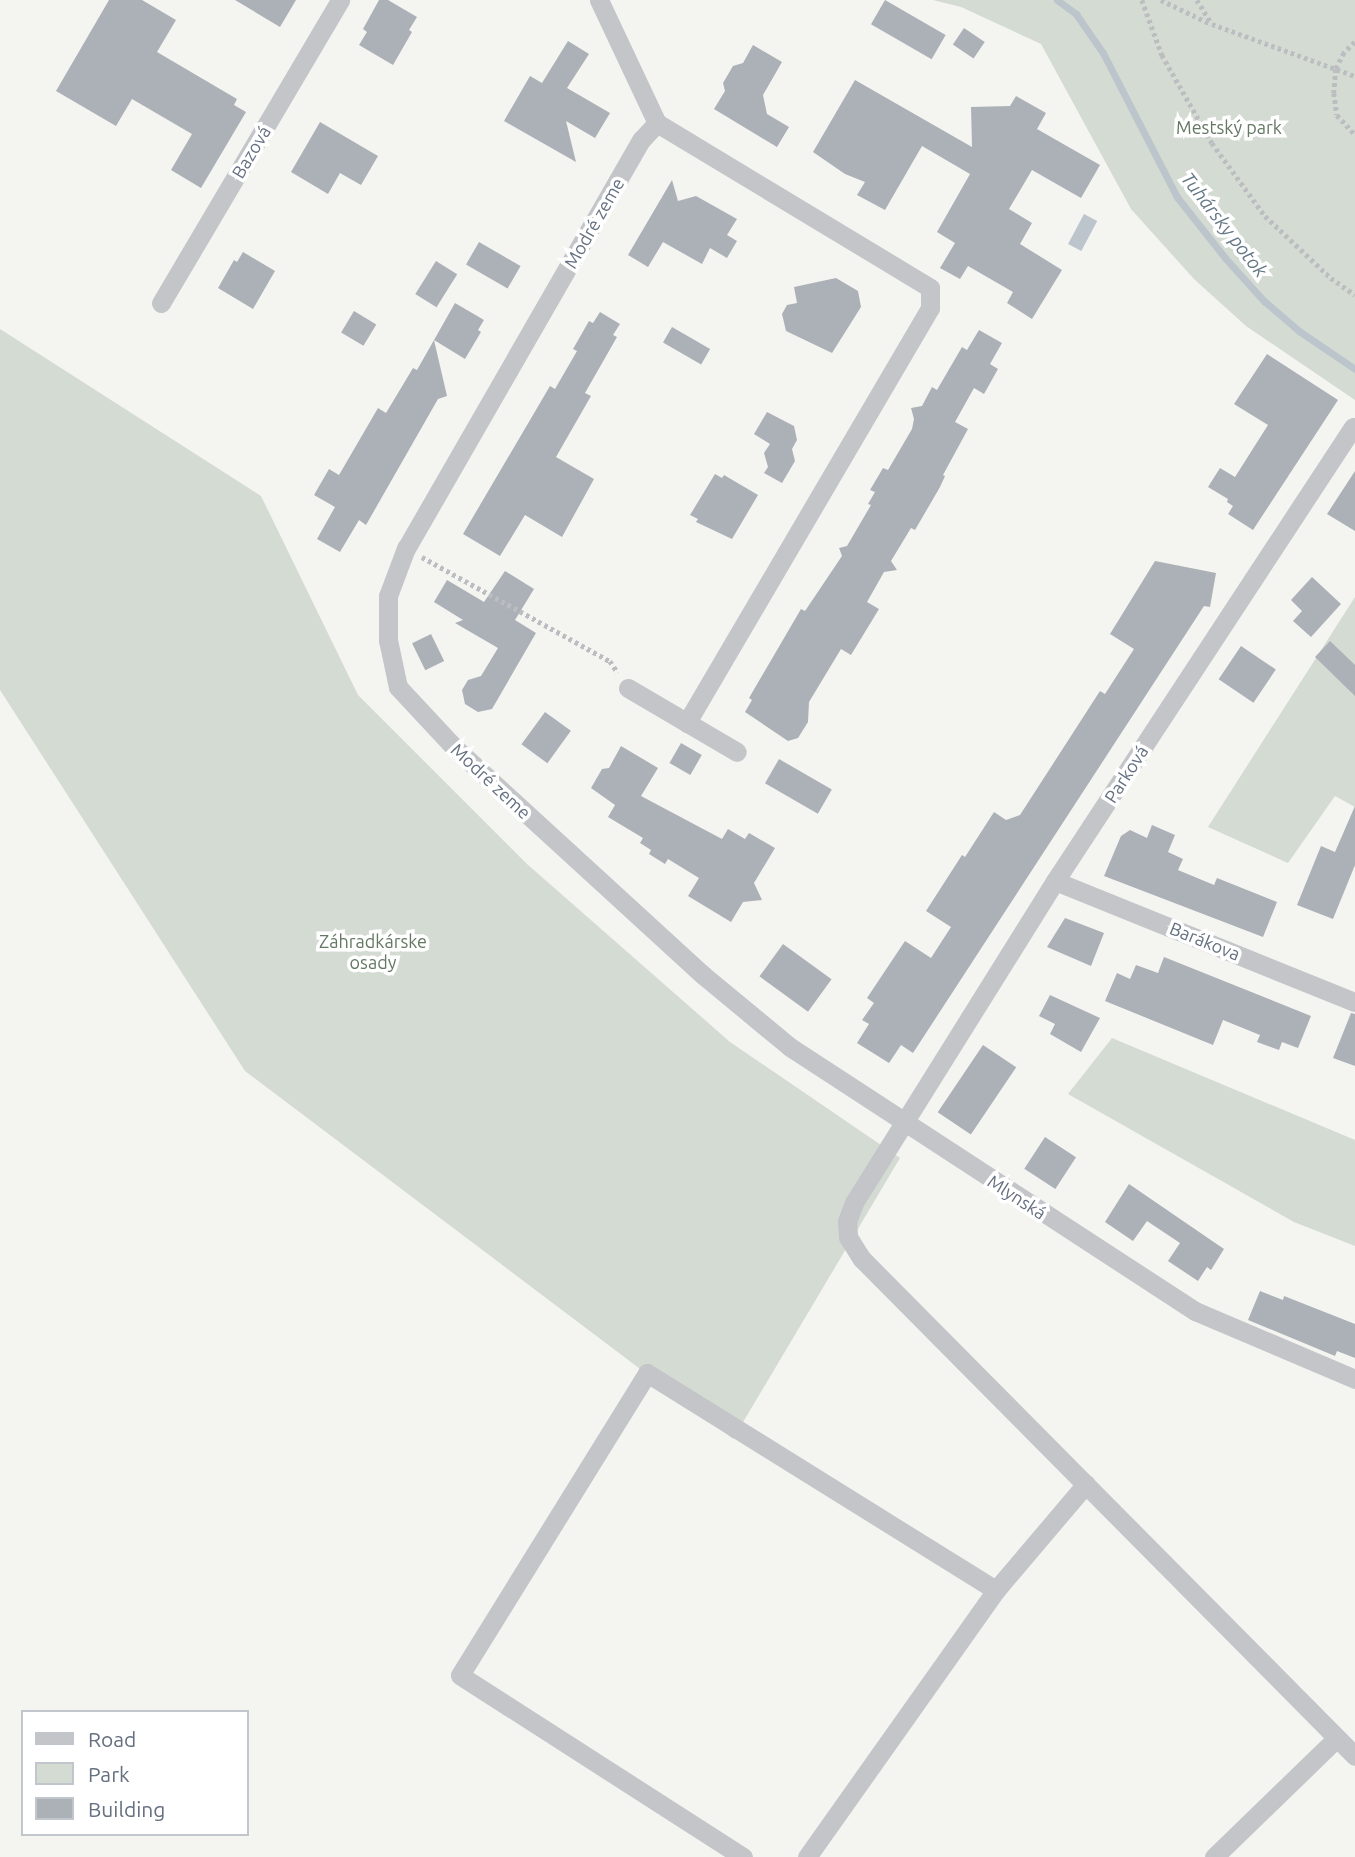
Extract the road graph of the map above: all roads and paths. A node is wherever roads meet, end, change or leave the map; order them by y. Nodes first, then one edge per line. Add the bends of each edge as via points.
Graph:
1 (340, 0) edge
2 (599, 0) edge
3 (1142, 0) edge
4 (1161, 0) edge
5 (1197, 0) edge
6 (1212, 24) junction
7 (1355, 42) edge
8 (1336, 69) junction
9 (1355, 76) edge
10 (657, 123) junction
11 (1355, 134) edge
12 (1355, 295) edge
13 (161, 303) dead end
14 (1353, 427) dead end
15 (406, 548) junction
16 (628, 688) joint
17 (687, 723) junction
18 (737, 752) dead end
19 (1055, 881) junction
20 (703, 975) joint
21 (1355, 1002) edge
22 (905, 1125) junction
23 (1355, 1379) edge
24 (1086, 1484) junction
25 (996, 1590) junction
26 (1338, 1738) junction
27 (1355, 1756) edge
28 (743, 1857) edge
29 (807, 1857) edge
30 (1214, 1857) edge

1 - 13 street, Bazová
2 - 10 street
3 - 12 path via 1162,55 1220,154 1265,216
4 - 6 path
5 - 6 path
6 - 8 path
7 - 8 path
8 - 9 path
8 - 11 path via 1337,115
10 - 15 street, Modré zeme via 641,140
10 - 17 street via 930,288 930,308
14 - 19 street, Parková
15 - 16 path via 610,661
15 - 20 street, Modré zeme via 388,596 388,640 398,687 454,747
16 - 17 street
17 - 18 street
19 - 21 street, Barákova
19 - 22 street, Parková
20 - 22 street, Mlynská via 790,1047
22 - 23 street, Mlynská via 1195,1311
22 - 24 street, Parková via 854,1203 847,1221 848,1237 862,1259
24 - 25 street
24 - 26 street
25 - 28 street via 647,1373 460,1675
25 - 29 street
26 - 27 street
26 - 30 street

